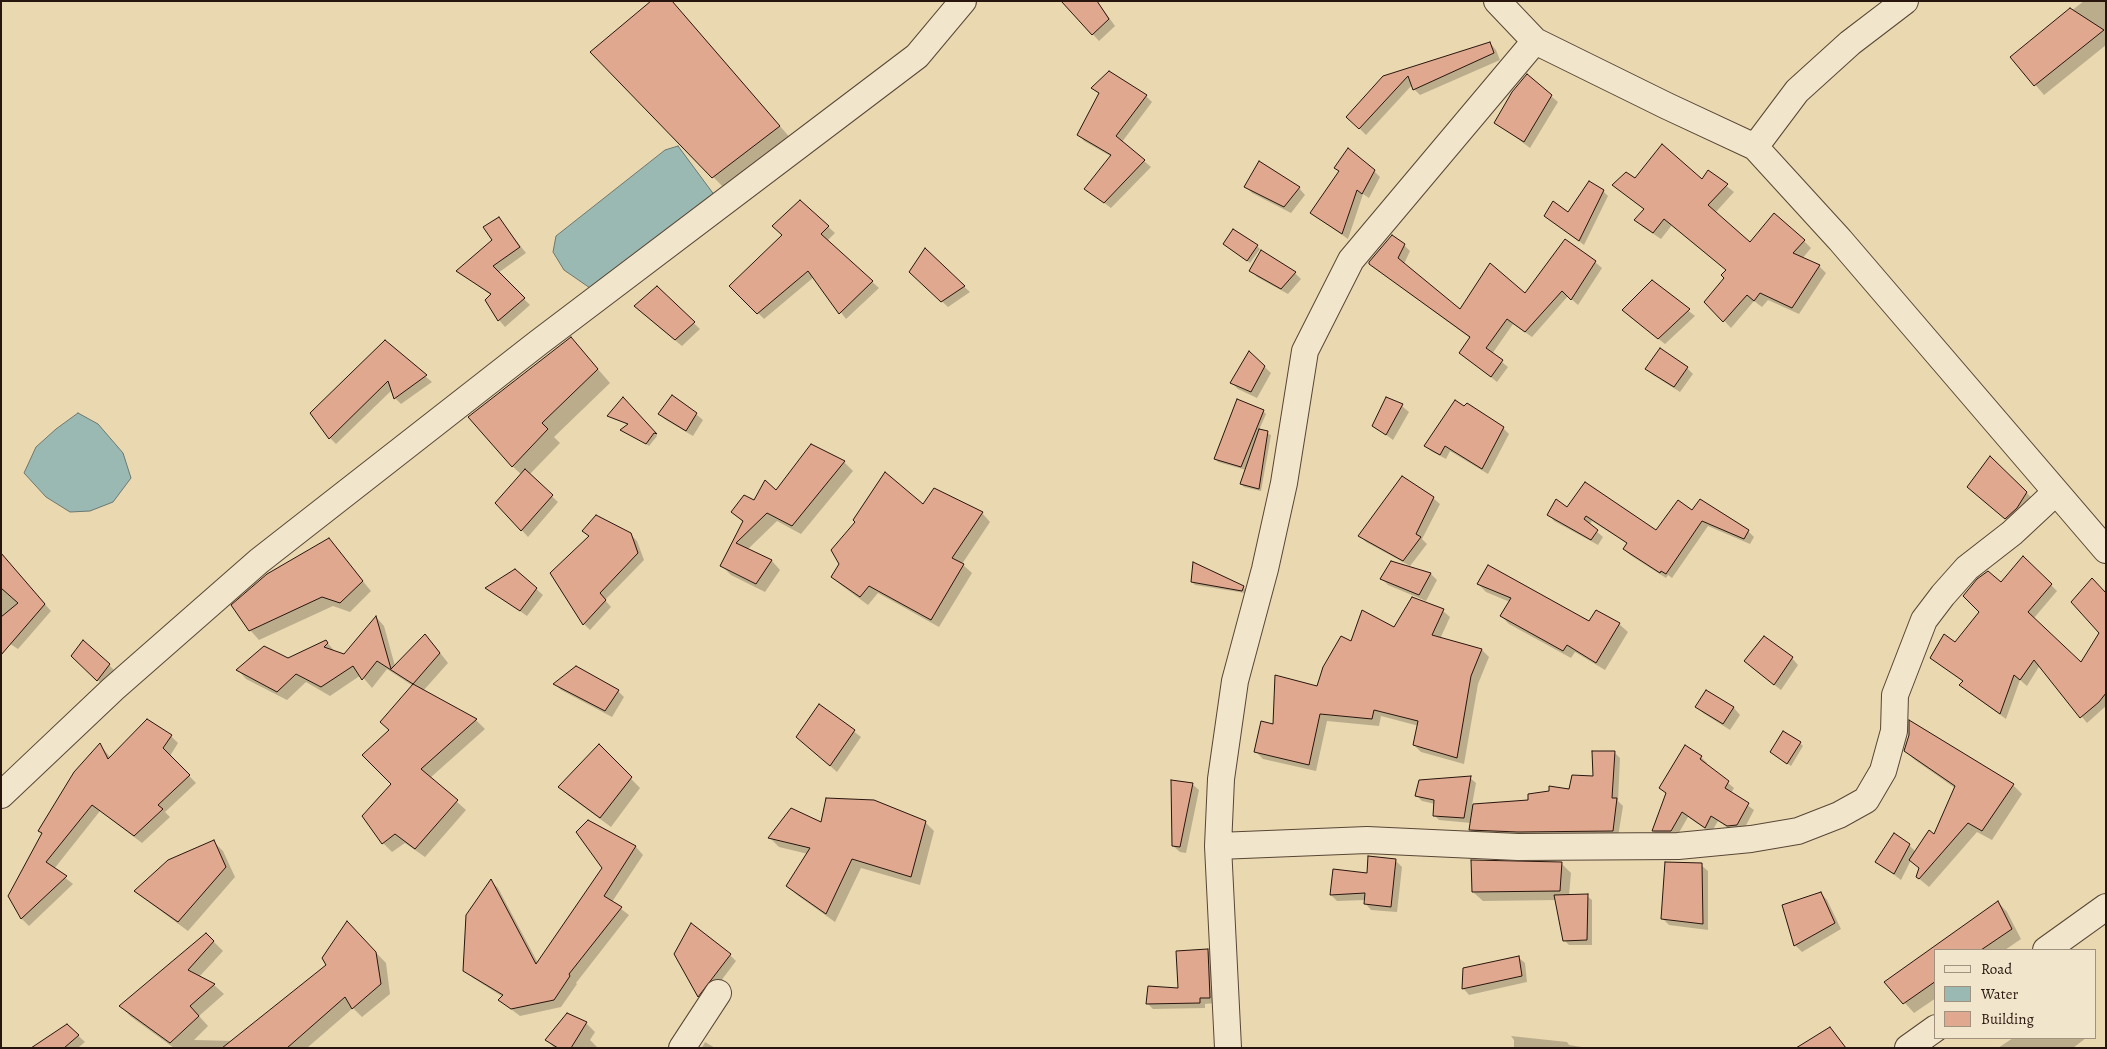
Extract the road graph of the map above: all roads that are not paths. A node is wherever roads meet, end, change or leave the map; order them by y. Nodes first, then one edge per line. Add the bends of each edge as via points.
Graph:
1 (964, 1) edge
2 (1497, 1) edge
3 (1905, 1) edge
4 (1535, 41) junction
5 (1755, 147) junction
6 (2056, 492) junction
7 (2106, 550) edge
8 (1, 795) edge
9 (1218, 846) junction
10 (2106, 907) edge
11 (2047, 949) edge
12 (718, 993) dead end
13 (1934, 1029) edge
14 (682, 1048) edge
15 (1228, 1048) edge
16 (1908, 1048) edge

1 - 8 street via 917,56 538,343 259,561 113,689
2 - 4 street
3 - 5 street via 1850,43 1797,91
4 - 5 street
4 - 9 street via 1351,260 1305,351 1284,482 1235,681 1221,779
5 - 6 street via 1840,240
6 - 7 street
6 - 9 street via 2012,533 1967,568 1924,620 1895,694 1894,731 1884,771 1866,800 1839,815 1798,831 1678,846 1518,847 1367,840
9 - 15 street
10 - 11 street
12 - 14 street
13 - 16 street

